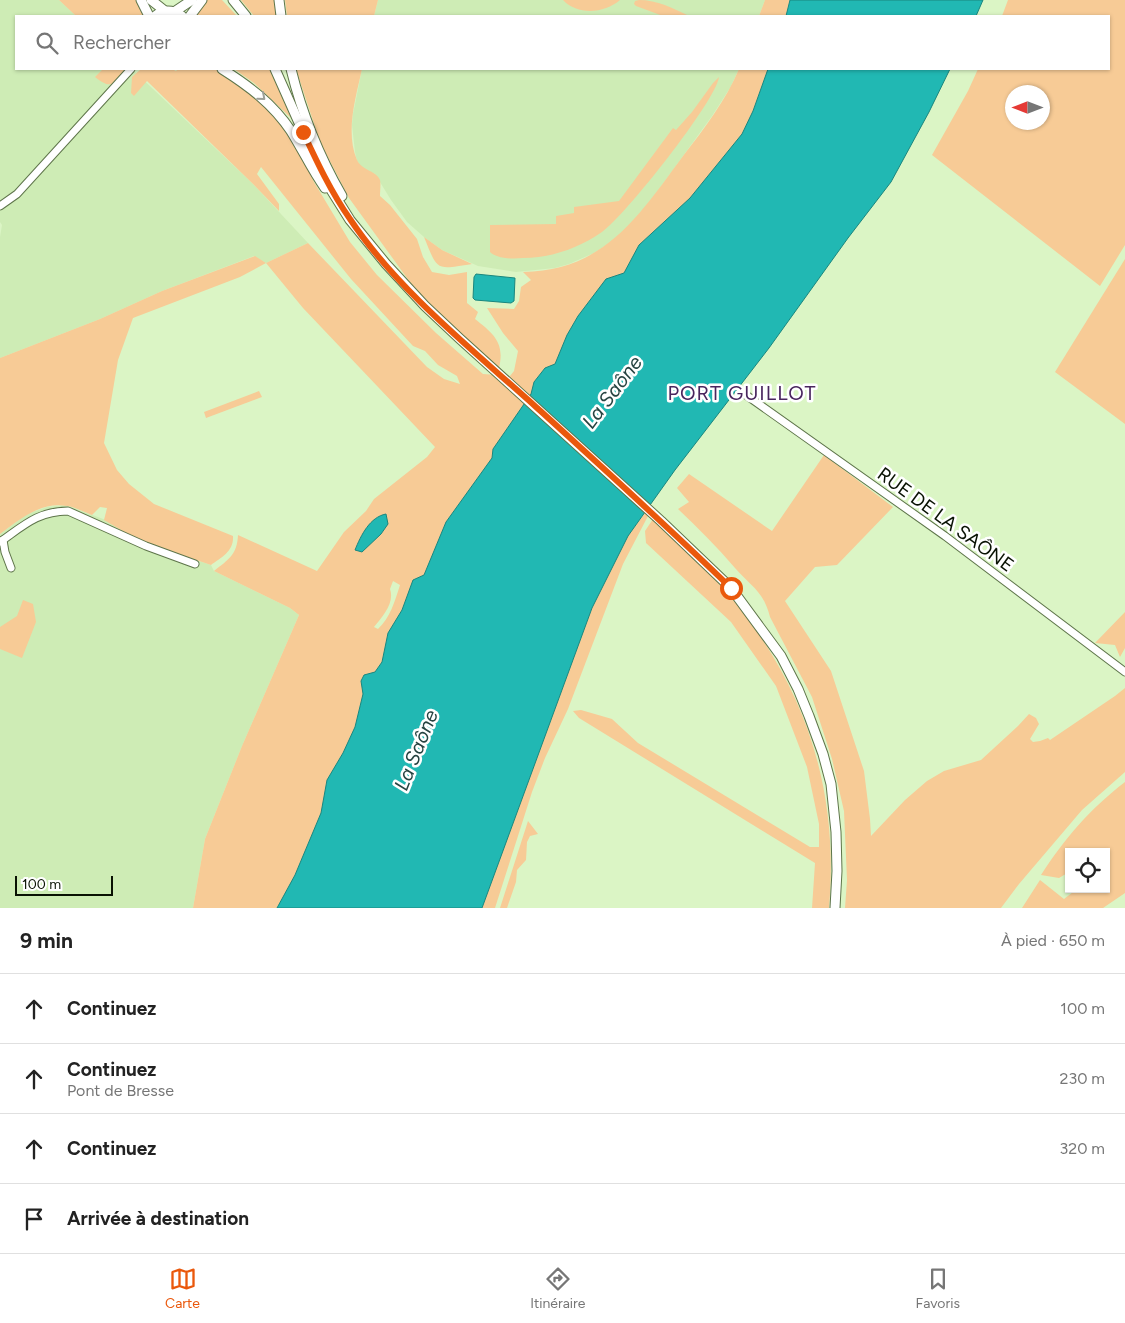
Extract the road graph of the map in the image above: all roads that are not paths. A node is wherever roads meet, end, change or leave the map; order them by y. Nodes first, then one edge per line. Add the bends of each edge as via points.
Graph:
1 (141, 0) edge
2 (151, 0) edge
3 (192, 0) edge
4 (202, 0) edge
5 (233, 0) edge
6 (279, 0) edge
7 (174, 13) edge
8 (148, 15) edge
9 (161, 15) edge
10 (191, 15) edge
11 (245, 15) edge
12 (281, 15) edge
13 (224, 70) edge
14 (275, 70) edge
15 (291, 70) edge
16 (129, 72) edge
17 (0, 206) edge
18 (350, 220) junction
19 (372, 248) junction
20 (746, 395) dead end
21 (2, 541) edge
22 (196, 564) dead end
23 (11, 568) dead end
24 (1125, 672) edge
25 (835, 908) edge

1 - 8 main road
2 - 7 main road
3 - 7 main road
4 - 10 main road
5 - 11 main road
6 - 12 main road
7 - 9 main road
13 -> 18 main road via 251,88 277,113
14 - 18 main road via 320,168
15 - 19 main road via 321,156
16 - 17 street via 18,194
18 - 19 main road
19 - 25 main road via 425,306 662,520 731,588 781,656 798,690 831,784 836,832
20 - 24 street, RUE DE LA SAÔNE via 945,536
21 - 22 street via 22,525 42,515 68,511
21 - 23 street

